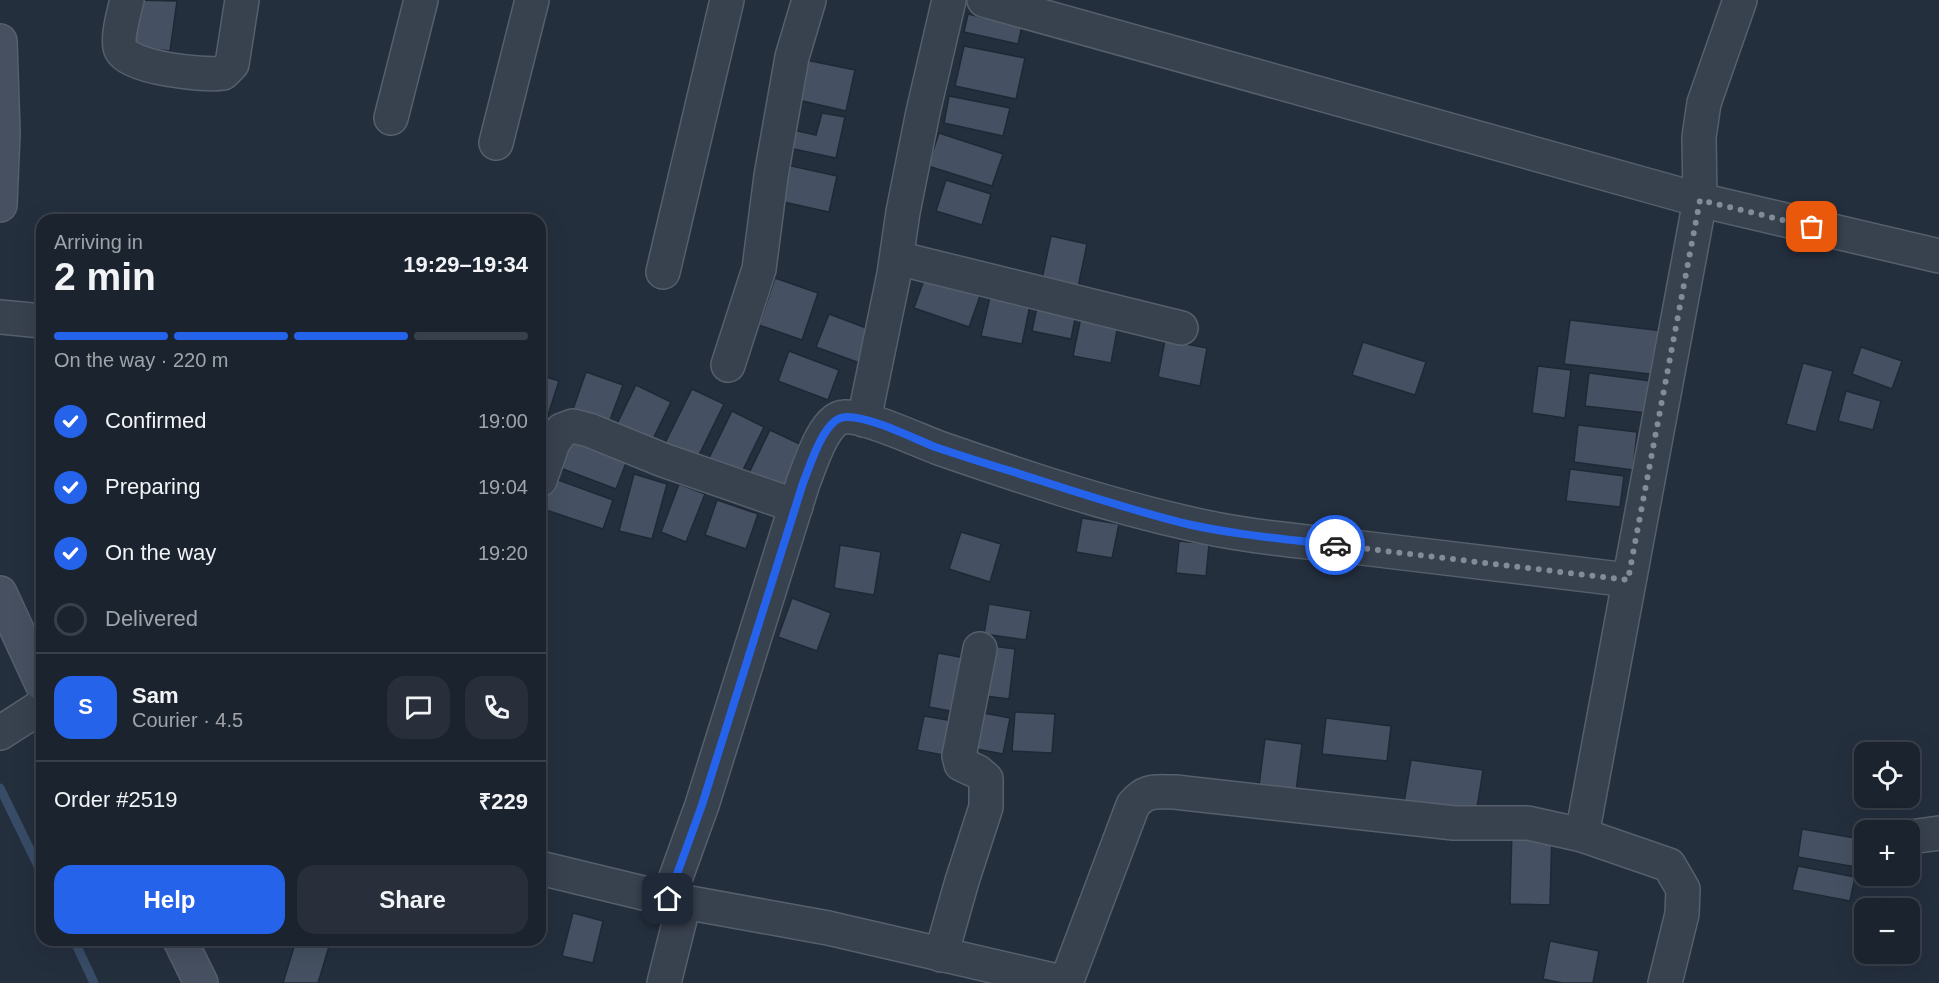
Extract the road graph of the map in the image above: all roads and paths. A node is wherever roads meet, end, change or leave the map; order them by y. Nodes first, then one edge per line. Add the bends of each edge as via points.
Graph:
1 (127, 0) edge
2 (242, 0) edge
3 (421, 0) edge
4 (531, 0) edge
5 (727, 0) edge
6 (809, 0) edge
7 (949, 0) edge
8 (984, 0) edge
9 (1740, 0) edge
10 (0, 40) edge
11 (391, 118) dead end
12 (496, 143) dead end
13 (1700, 200) junction
14 (0, 205) edge
15 (1939, 256) edge
16 (897, 258) junction
17 (663, 272) dead end
18 (0, 317) edge
19 (36, 320) edge
20 (1181, 328) dead end
21 (728, 365) dead end
22 (864, 420) junction
23 (546, 460) edge
24 (796, 506) junction
25 (1628, 580) junction
26 (0, 593) edge
27 (980, 649) dead end
28 (36, 671) edge
29 (36, 710) edge
30 (3, 731) edge
31 (1939, 833) edge
32 (1582, 836) junction
33 (1920, 836) edge
34 (546, 869) edge
35 (676, 901) junction
36 (183, 946) edge
37 (941, 955) junction
38 (201, 983) edge
39 (664, 983) edge
40 (1066, 983) edge
41 (1665, 983) edge

1 - 2 street via 120,49 128,58 142,64 210,75 223,73 232,64
3 - 11 street
4 - 12 street
5 - 17 street
6 - 21 street via 792,57 759,269
7 - 16 street via 920,123
8 - 13 street
9 - 13 street via 1704,103 1699,137
10 - 14 street
13 - 15 street
13 - 25 street
16 - 20 street
16 - 22 street
18 - 19 street
22 - 24 street via 844,417 832,422
22 - 25 street via 1017,473 1188,524
23 - 24 street via 562,430 573,426
24 - 35 street via 702,805
25 - 32 street
26 - 28 street
27 - 37 street via 959,756 961,764 986,779 986,807
29 - 30 street
31 - 33 street
32 - 40 street via 1528,823 1454,823 1175,792 1142,794 1133,805
32 - 41 street via 1669,865 1678,877 1683,889 1682,914
34 - 35 street
35 - 37 street via 828,928
35 - 39 street
36 - 38 street
37 - 40 street

